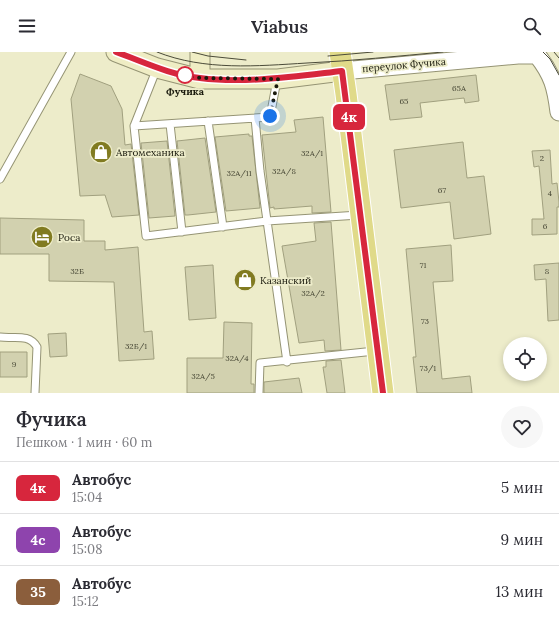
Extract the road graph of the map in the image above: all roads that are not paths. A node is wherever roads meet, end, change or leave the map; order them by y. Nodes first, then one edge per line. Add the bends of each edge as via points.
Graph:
1 (71, 52) edge
2 (116, 52) edge
3 (200, 52) edge
4 (341, 61) edge
5 (157, 68) junction
6 (200, 78) junction
7 (278, 79) junction
8 (559, 112) edge
9 (255, 118) junction
10 (208, 121) junction
11 (170, 124) junction
12 (134, 126) junction
13 (0, 179) edge
14 (362, 215) junction
15 (267, 221) junction
16 (223, 227) junction
17 (182, 232) junction
18 (0, 338) edge
19 (378, 351) junction
20 (287, 362) junction
21 (35, 393) edge
22 (259, 393) edge
23 (383, 393) edge

1 - 13 lane
2 - 5 main road
3 - 6 main road
4 - 7 main road
4 - 8 street, переулок Фучика via 538,55 556,88
4 - 14 main road
5 - 6 main road
5 - 12 lane
6 - 7 main road
7 - 9 lane via 270,116
9 - 10 lane
9 - 15 lane
10 - 11 lane
10 - 16 lane
11 - 12 lane
11 - 17 lane
12 - 17 lane via 146,236
14 - 15 lane
14 - 19 main road
15 - 16 lane
15 - 20 lane
16 - 17 lane
18 - 21 lane via 28,338 37,347
19 - 20 lane
19 - 23 main road
20 - 22 lane via 260,363

